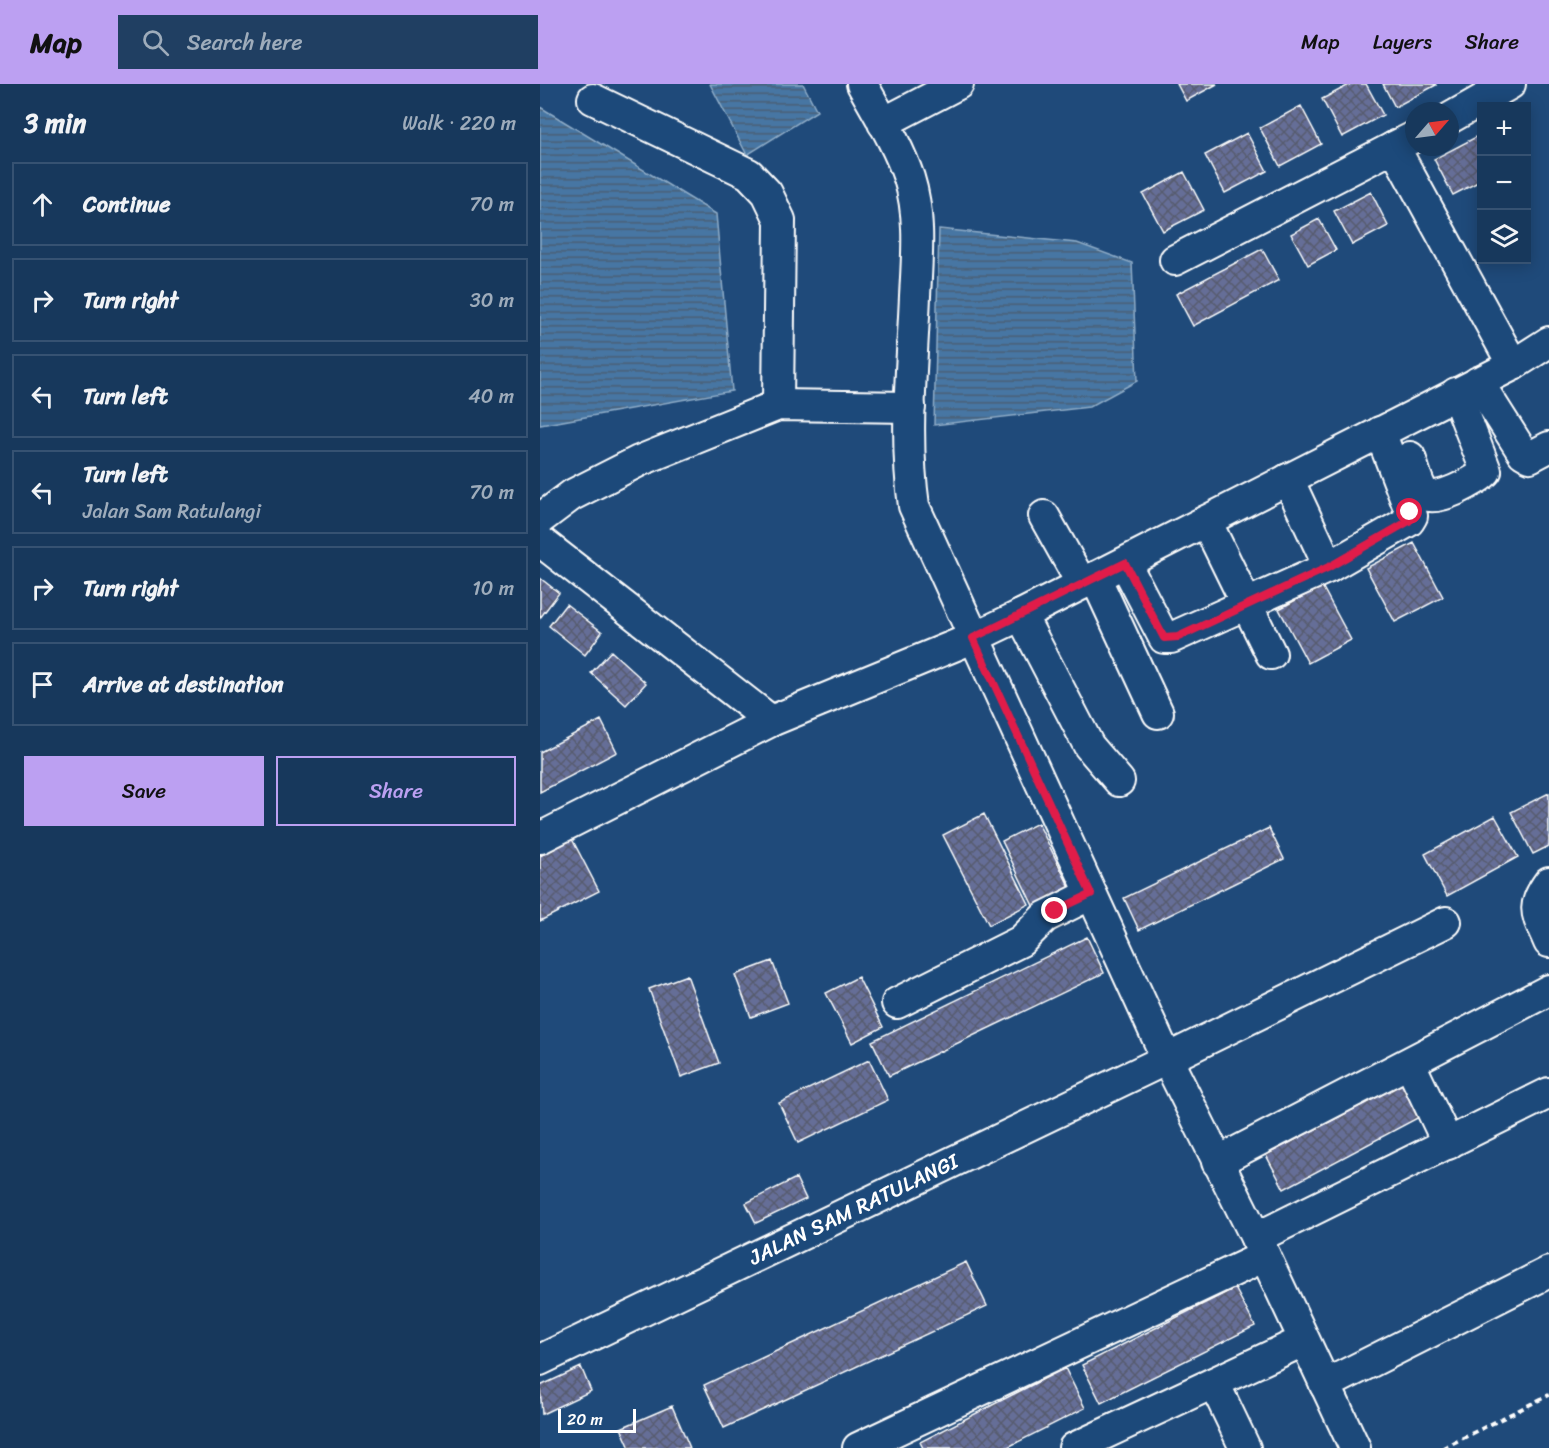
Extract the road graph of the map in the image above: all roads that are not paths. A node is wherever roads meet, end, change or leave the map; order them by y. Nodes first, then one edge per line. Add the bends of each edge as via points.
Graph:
1 (862, 84) edge
2 (958, 84) edge
3 (1496, 88) edge
4 (593, 99) dead end
5 (1459, 112) edge
6 (883, 123) junction
7 (1404, 142) edge
8 (1175, 260) dead end
9 (1547, 349) edge
10 (1513, 364) junction
11 (1467, 388) junction
12 (778, 405) junction
13 (910, 407) junction
14 (1388, 428) junction
15 (1549, 447) edge
16 (1288, 479) junction
17 (1044, 516) dead end
18 (540, 519) edge
19 (1206, 521) junction
20 (540, 541) edge
21 (1125, 563) junction
22 (1329, 567) junction
23 (1088, 580) junction
24 (1246, 604) junction
25 (1021, 615) junction
26 (973, 638) junction
27 (1271, 654) dead end
28 (1158, 713) dead end
29 (771, 721) junction
30 (1119, 781) dead end
31 (540, 838) edge
32 (1549, 882) edge
33 (1091, 894) junction
34 (1446, 922) dead end
35 (1549, 942) edge
36 (1549, 990) edge
37 (897, 1003) dead end
38 (1170, 1064) junction
39 (1410, 1064) junction
40 (1549, 1094) edge
41 (1448, 1144) junction
42 (1217, 1162) junction
43 (1260, 1247) junction
44 (1549, 1272) edge
45 (1303, 1341) junction
46 (540, 1360) edge
47 (1214, 1383) junction
48 (1325, 1385) junction
49 (868, 1446) edge
50 (1074, 1448) edge
51 (1245, 1448) edge
52 (1355, 1448) edge

1 - 6 street
2 - 6 street
3 - 5 street
4 - 12 street via 748,174 767,193 780,220
6 - 13 street via 910,180 918,229
7 - 8 street
7 - 10 street
9 - 10 street
10 - 11 street
11 - 14 street
11 - 14 street via 1486,466 1483,475 1474,480 1439,497 1429,497
11 - 15 street via 1523,453 1530,456
12 - 13 street
12 - 18 street via 639,461 572,495
13 - 26 street via 909,472 914,506
14 - 16 street
14 - 22 street via 1412,516
16 - 19 street
16 - 22 street
17 - 23 street
19 - 21 street
19 - 24 street
20 - 29 street
21 - 23 street
21 - 24 street via 1164,638 1178,637
22 - 24 street
23 - 25 street
23 - 28 street
24 - 27 street
25 - 26 street
25 - 30 street via 1089,746
26 - 29 street
26 - 33 street
29 - 31 street
32 - 35 street via 1537,898 1537,913
33 - 37 street via 1046,917 1021,941
33 - 38 street
34 - 38 street, JALAN SAM RATULANGI
36 - 39 street
38 - 42 street
38 - 46 street, JALAN SAM RATULANGI
39 - 41 street
39 - 42 street
40 - 41 street
41 - 43 street
42 - 43 street
43 - 45 street
43 - 49 street
44 - 48 street
45 - 47 street
45 - 48 street
47 - 50 street
47 - 51 street
48 - 52 street

